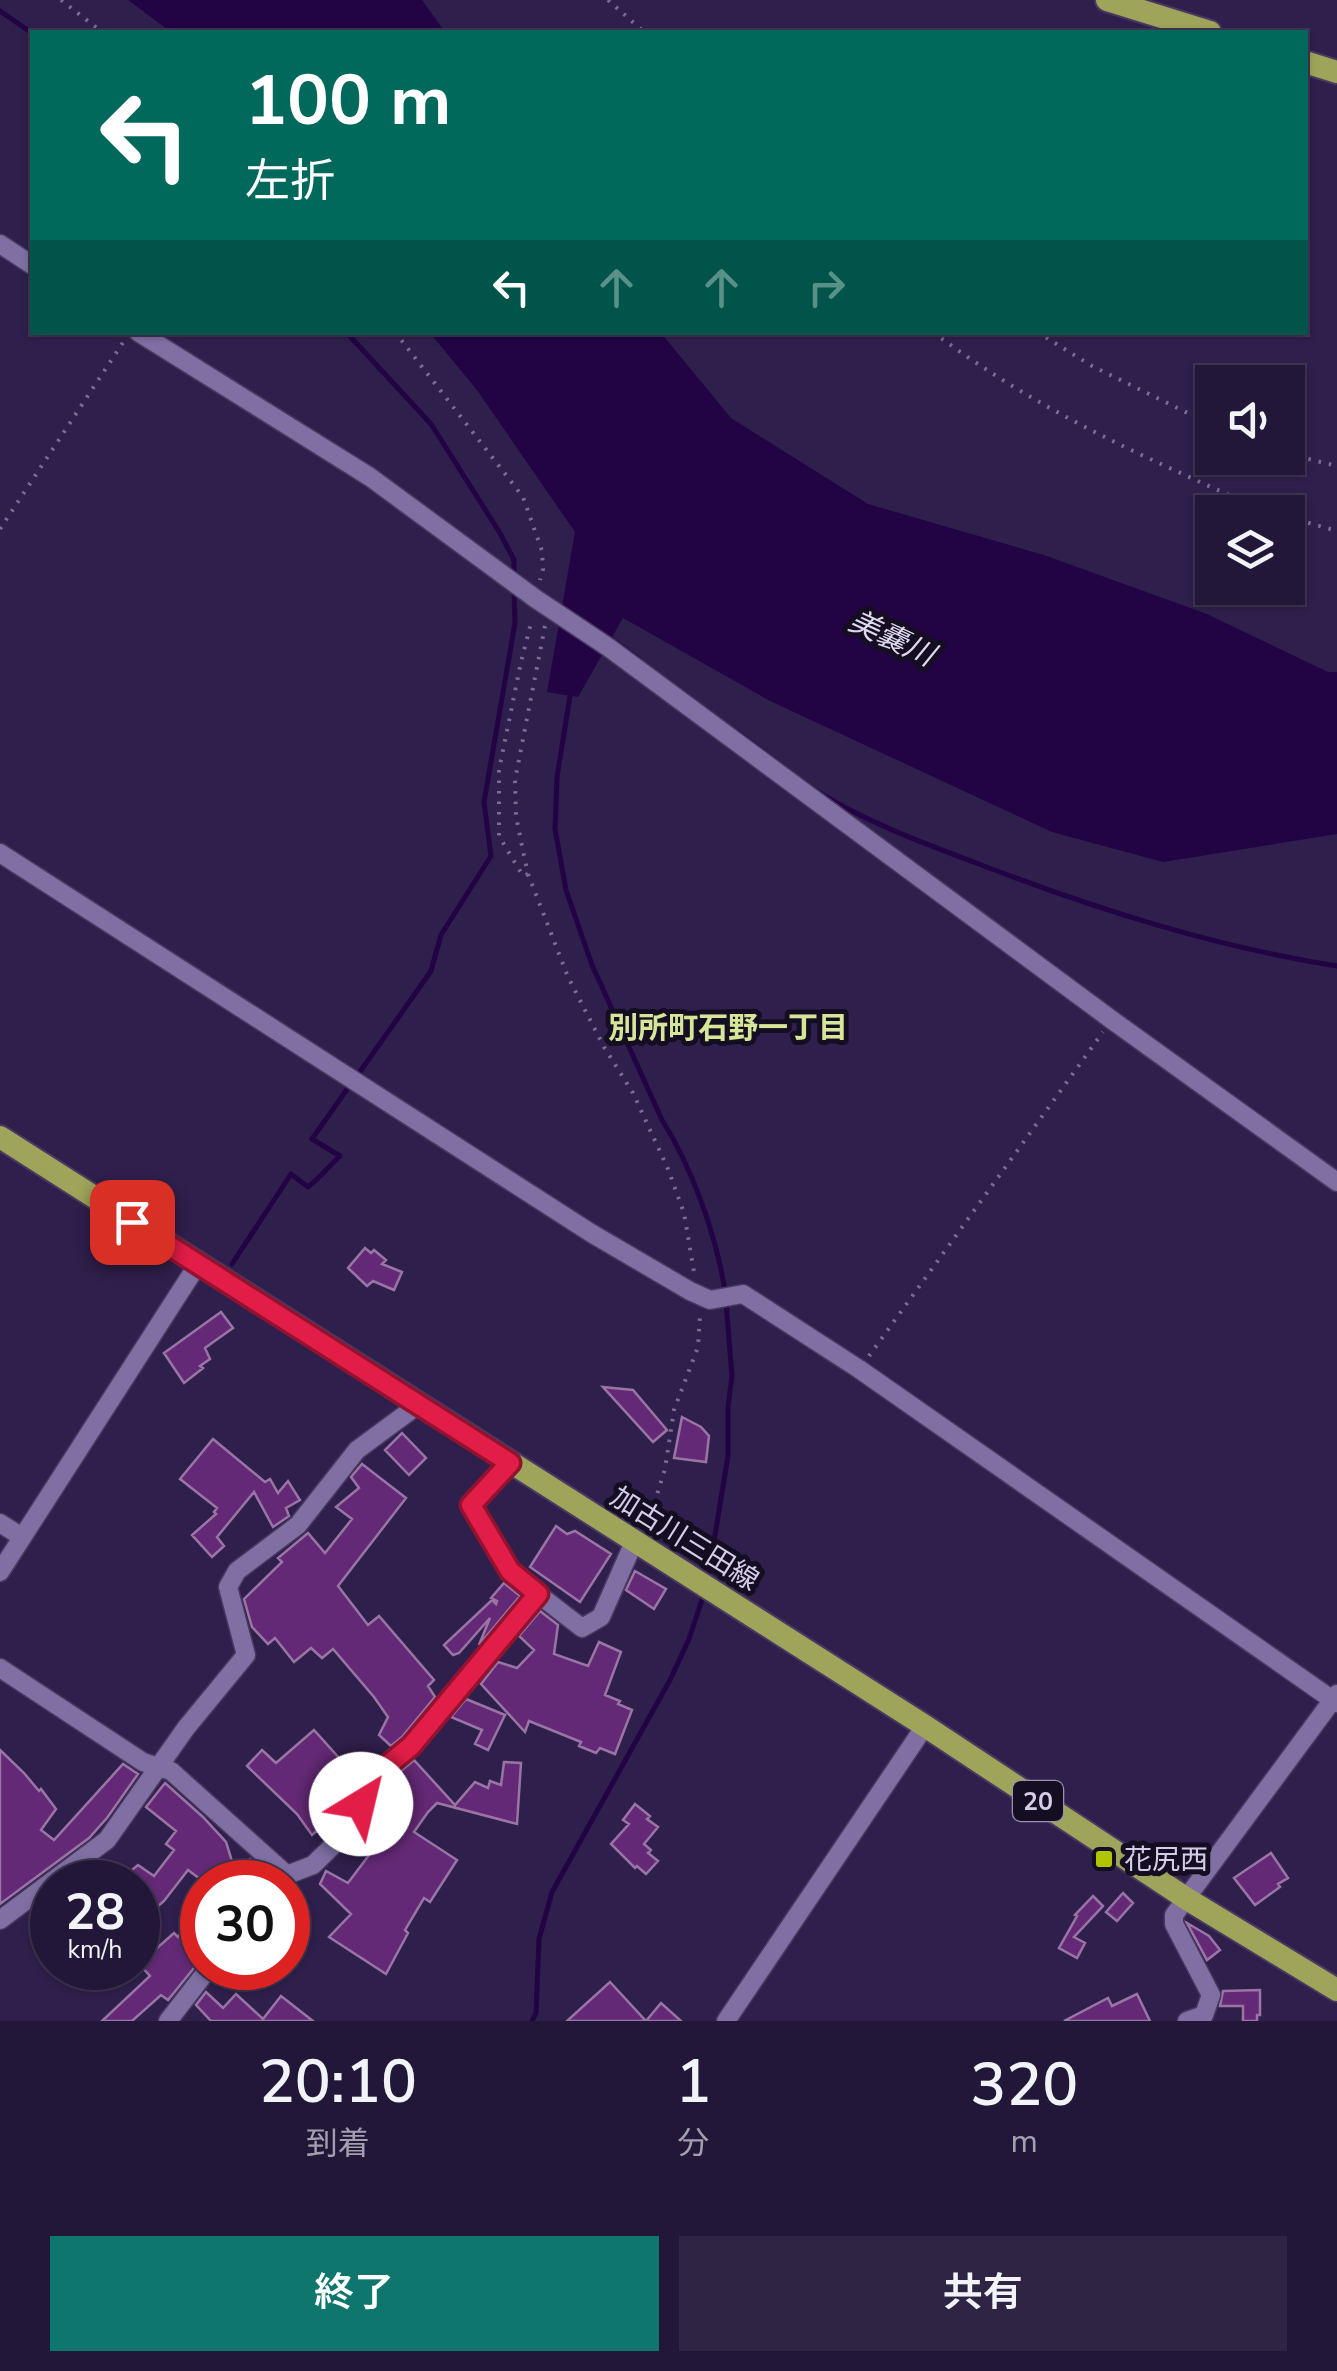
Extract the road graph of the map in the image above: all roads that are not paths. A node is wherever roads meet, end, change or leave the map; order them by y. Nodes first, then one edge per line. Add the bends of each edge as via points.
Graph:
1 (1106, 0) edge
2 (1204, 30) edge
3 (1308, 63) edge
4 (1337, 72) edge
5 (0, 244) edge
6 (30, 264) edge
7 (143, 335) edge
8 (0, 853) edge
9 (0, 1136) edge
10 (1337, 1182) edge
11 (198, 1264) junction
12 (418, 1405) junction
13 (510, 1463) junction
14 (0, 1523) edge
15 (22, 1537) junction
16 (634, 1542) junction
17 (0, 1572) edge
18 (538, 1594) junction
19 (0, 1668) edge
20 (1335, 1699) edge
21 (926, 1726) junction
22 (158, 1767) junction
23 (265, 1860) edge
24 (310, 1866) edge
25 (1187, 1899) junction
26 (0, 1920) edge
27 (192, 1990) edge
28 (1337, 1990) edge
29 (168, 2021) edge
30 (726, 2021) edge
31 (1188, 2021) edge

1 - 2 main road
3 - 4 main road
5 - 6 street
7 - 10 street via 370,477
8 - 20 street via 590,1232 700,1295 743,1294
9 - 11 main road, 加古川三田線 / 20
11 - 12 main road, 加古川三田線 / 20
11 - 15 street
12 - 13 main road, 加古川三田線 / 20
12 - 22 street via 357,1450 298,1526 237,1571 228,1587 246,1655
13 - 16 main road, 加古川三田線 / 20
13 - 18 street via 471,1505 510,1571
14 - 15 street
15 - 17 street
16 - 18 street via 601,1617 582,1628
16 - 21 main road, 加古川三田線 / 20
18 - 24 street via 411,1746 366,1783 356,1824
19 - 22 street
20 - 25 street
21 - 25 main road, 加古川三田線 / 20
21 - 30 street
22 - 23 street via 171,1770
22 - 26 street via 107,1840
25 - 28 main road, 加古川三田線 / 20
25 - 31 street via 1174,1924 1211,1994 1204,2015
27 - 29 street

